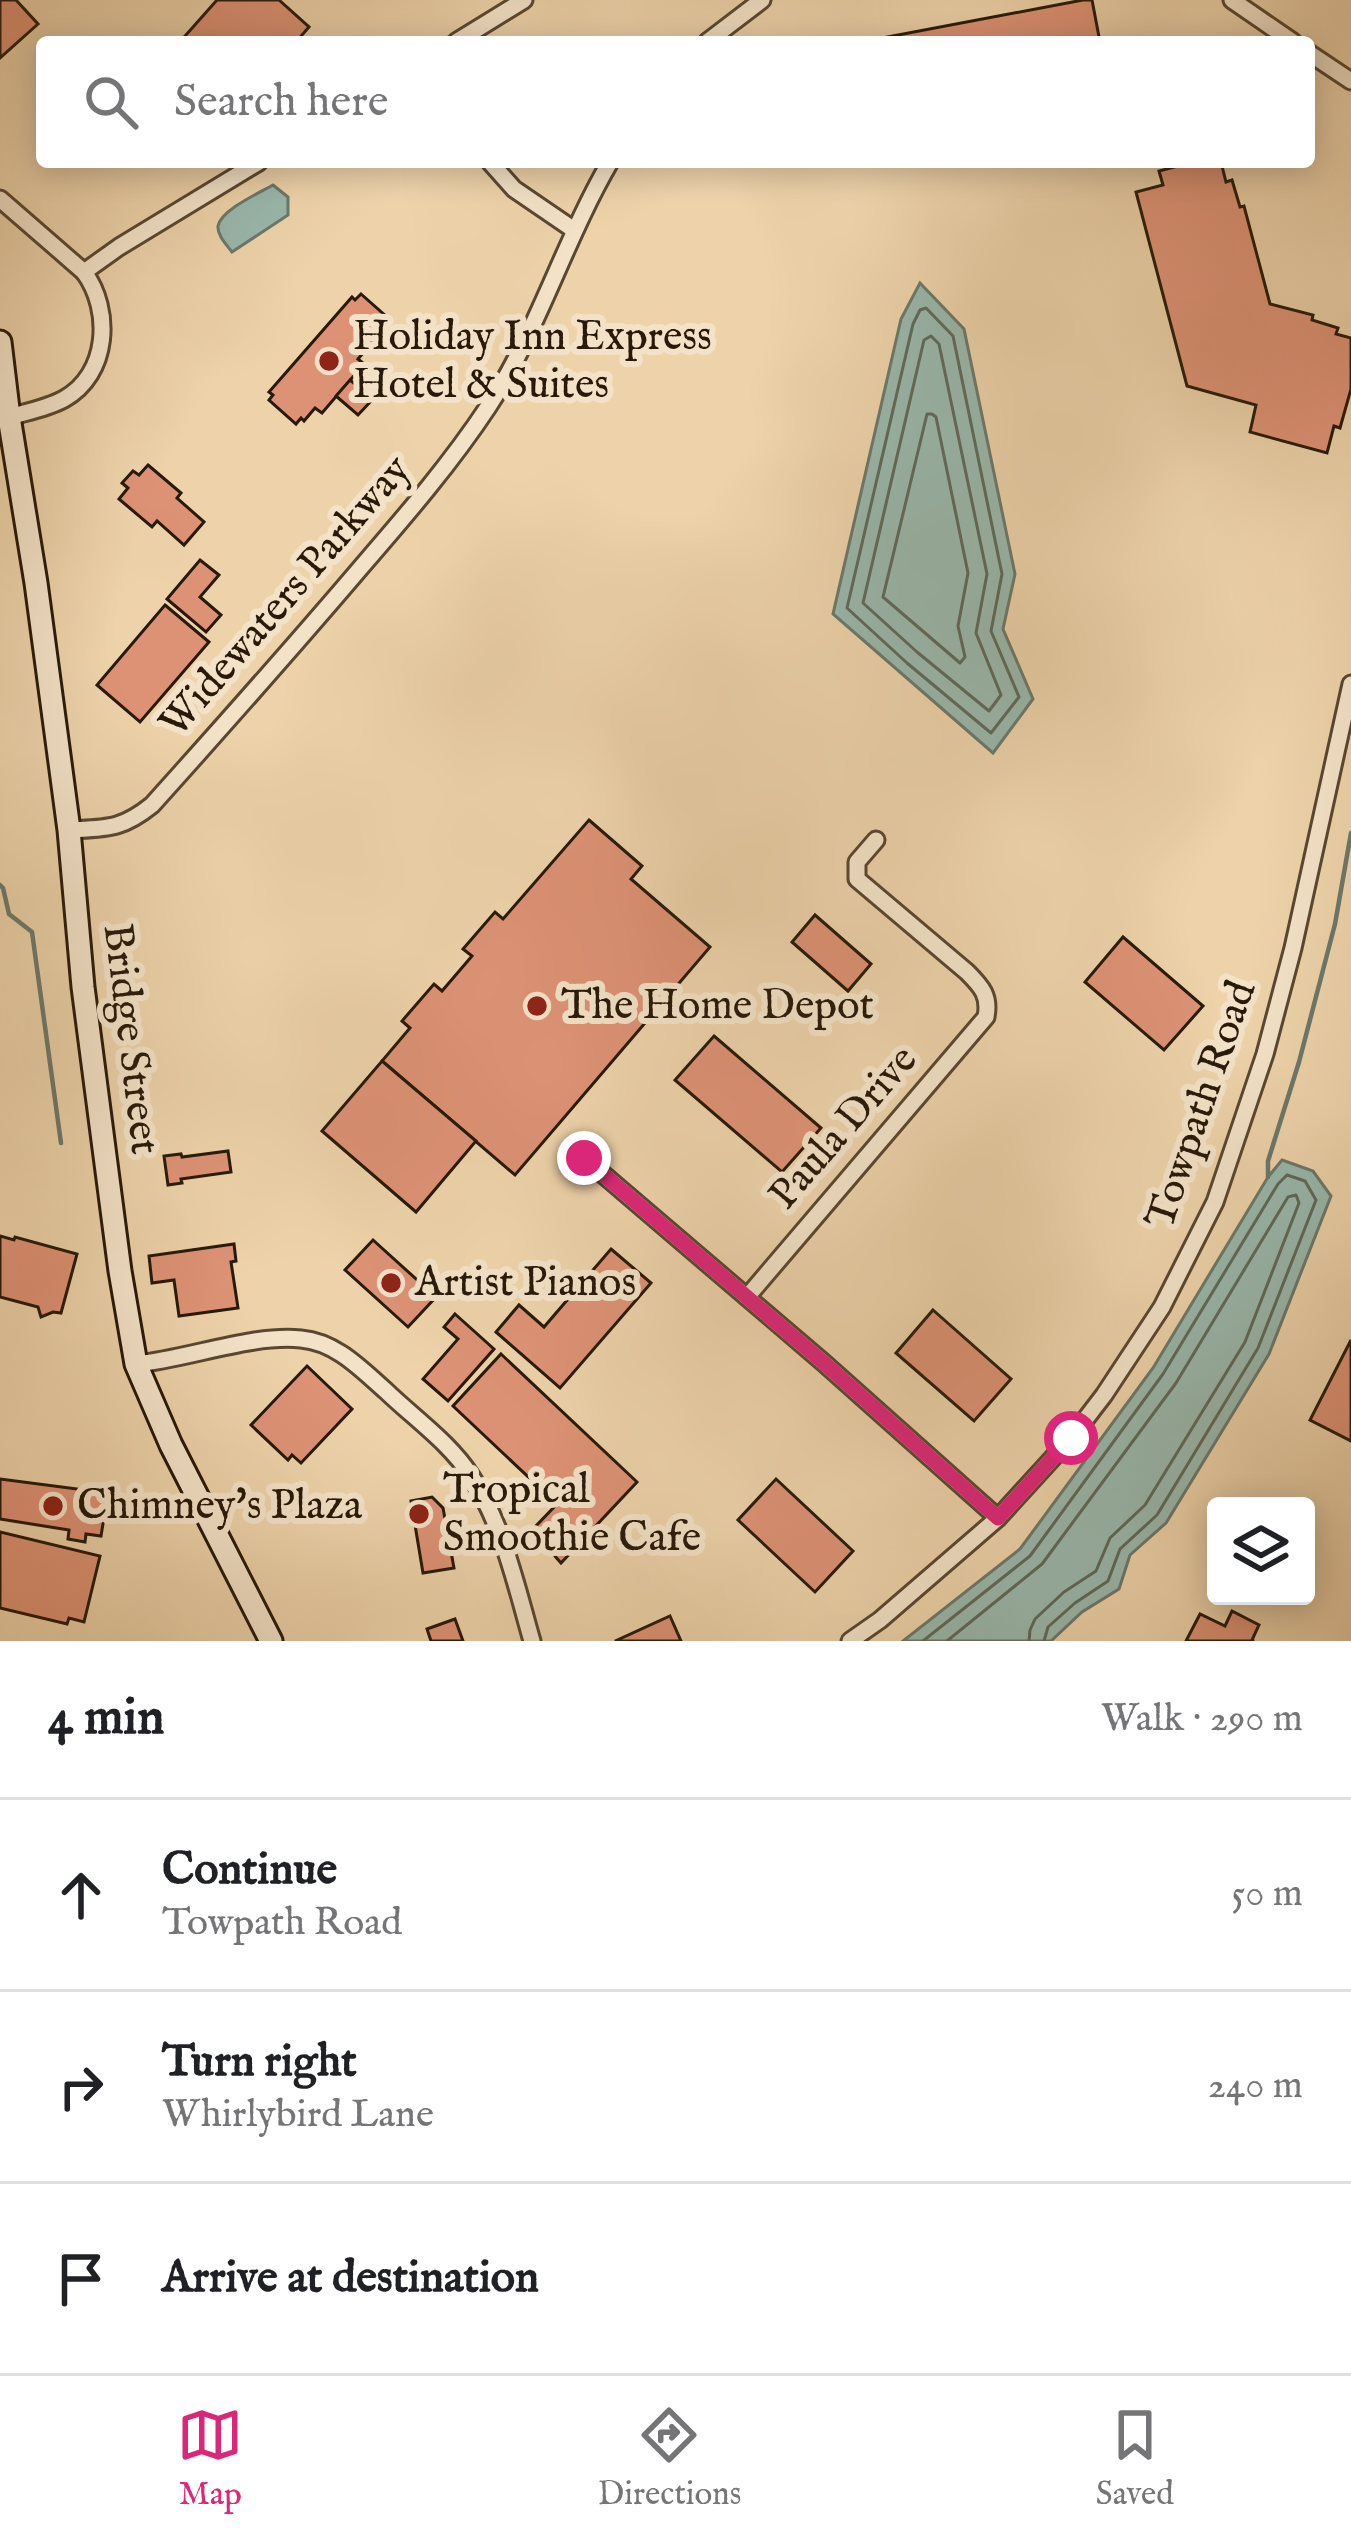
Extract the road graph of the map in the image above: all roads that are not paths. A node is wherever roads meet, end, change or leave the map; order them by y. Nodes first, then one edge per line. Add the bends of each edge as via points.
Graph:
1 (524, 0) edge
2 (762, 0) edge
3 (1232, 0) edge
4 (466, 36) edge
5 (715, 36) edge
6 (1284, 36) edge
7 (1315, 57) edge
8 (1351, 81) edge
9 (249, 168) edge
10 (495, 168) edge
11 (607, 168) edge
12 (0, 199) edge
13 (574, 230) junction
14 (84, 272) junction
15 (0, 342) edge
16 (4, 411) edge
17 (1351, 684) edge
18 (69, 830) junction
19 (876, 840) dead end
20 (584, 1158) dead end
21 (747, 1297) junction
22 (136, 1364) junction
23 (998, 1518) junction
24 (272, 1641) edge
25 (532, 1641) edge
26 (850, 1641) edge

1 - 4 street
2 - 5 street
3 - 6 street
7 - 8 street
9 - 14 street
10 - 13 street
11 - 13 street, Widewaters Parkway
12 - 14 street
13 - 18 street, Widewaters Parkway via 522,351 447,466 152,806 114,828
14 - 16 street via 101,304 90,372 60,402
15 - 16 main road, Bridge Street
16 - 18 main road, Bridge Street
17 - 23 street, Towpath Road via 1293,948 1215,1202 1104,1395
18 - 22 main road, Bridge Street
19 - 21 street, Paula Drive via 857,862 856,879 968,972 989,1004 986,1017
20 - 21 street
21 - 23 street
22 - 24 main road, Bridge Street
22 - 25 street via 254,1342 305,1339 331,1347 472,1477 506,1550
23 - 26 street, Towpath Road

